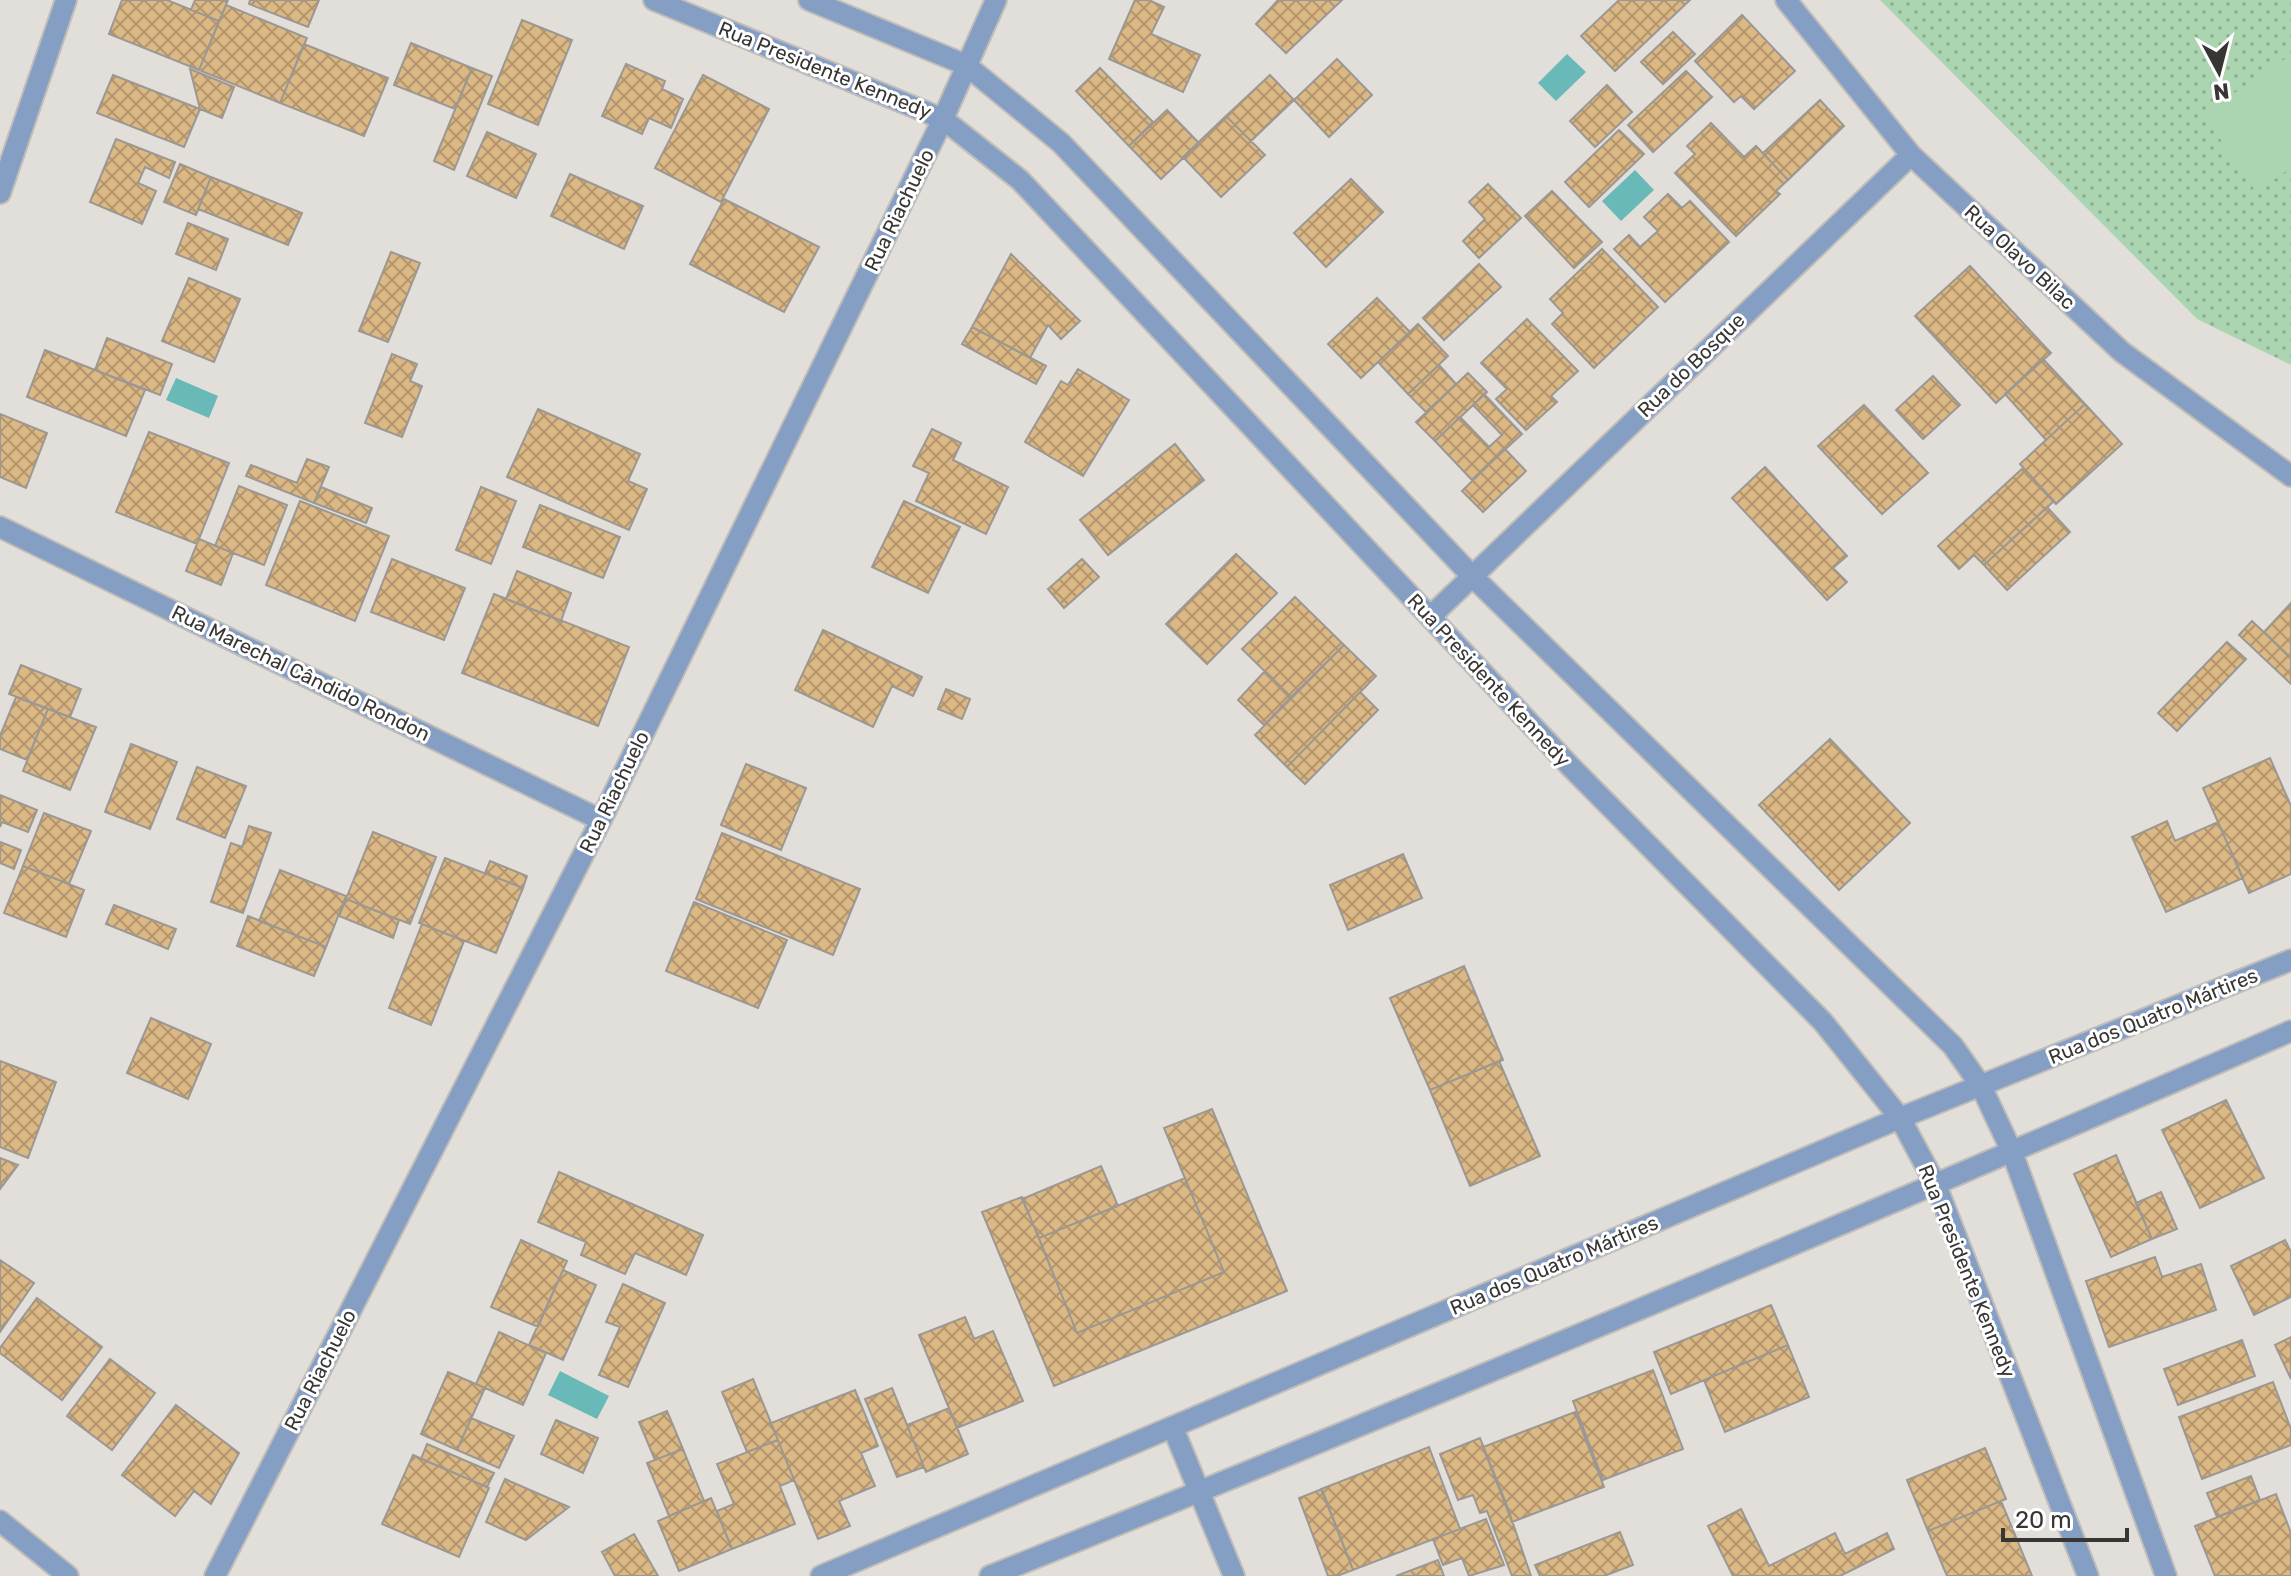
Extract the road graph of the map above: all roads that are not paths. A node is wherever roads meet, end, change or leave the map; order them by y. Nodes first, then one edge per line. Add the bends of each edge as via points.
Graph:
1 (66, 0) edge
2 (654, 0) edge
3 (809, 0) edge
4 (996, 0) edge
5 (1786, 0) edge
6 (966, 65) junction
7 (943, 119) junction
8 (1911, 155) junction
9 (0, 193) edge
10 (2291, 476) edge
11 (0, 527) edge
12 (1471, 575) junction
13 (1430, 617) junction
14 (601, 820) junction
15 (2291, 960) edge
16 (2291, 1031) edge
17 (1981, 1086) junction
18 (1900, 1118) junction
19 (2012, 1152) junction
20 (1936, 1185) junction
21 (1173, 1428) junction
22 (1201, 1491) junction
23 (0, 1521) edge
24 (68, 1576) edge
25 (215, 1576) edge
26 (821, 1576) edge
27 (990, 1576) edge
28 (1234, 1576) edge
29 (2088, 1576) edge
30 (2166, 1576) edge

1 - 9 street
2 - 7 street, Rua Presidente Kennedy
3 - 6 street
4 - 6 street, Rua Riachuelo
5 - 8 street, Rua Olavo Bilac
6 - 7 street, Rua Riachuelo
6 - 12 street via 1061,143
7 - 13 street, Rua Presidente Kennedy via 1020,180
7 - 14 street, Rua Riachuelo
8 - 10 street, Rua Olavo Bilac via 2122,352
8 - 12 street, Rua do Bosque
11 - 14 street, Rua Marechal Cândido Rondon
12 - 13 street, Rua do Bosque
12 - 17 street via 1953,1046
13 - 18 street, Rua Presidente Kennedy via 1823,1022
14 - 25 street, Rua Riachuelo
15 - 17 street, Rua dos Quatro Mártires
16 - 19 street
17 - 18 street, Rua dos Quatro Mártires
17 - 19 street
18 - 20 street, Rua Presidente Kennedy
18 - 21 street, Rua dos Quatro Mártires
19 - 20 street
19 - 30 street
20 - 22 street
20 - 29 street, Rua Presidente Kennedy
21 - 22 street
21 - 26 street, Rua dos Quatro Mártires
22 - 27 street
22 - 28 street
23 - 24 street

